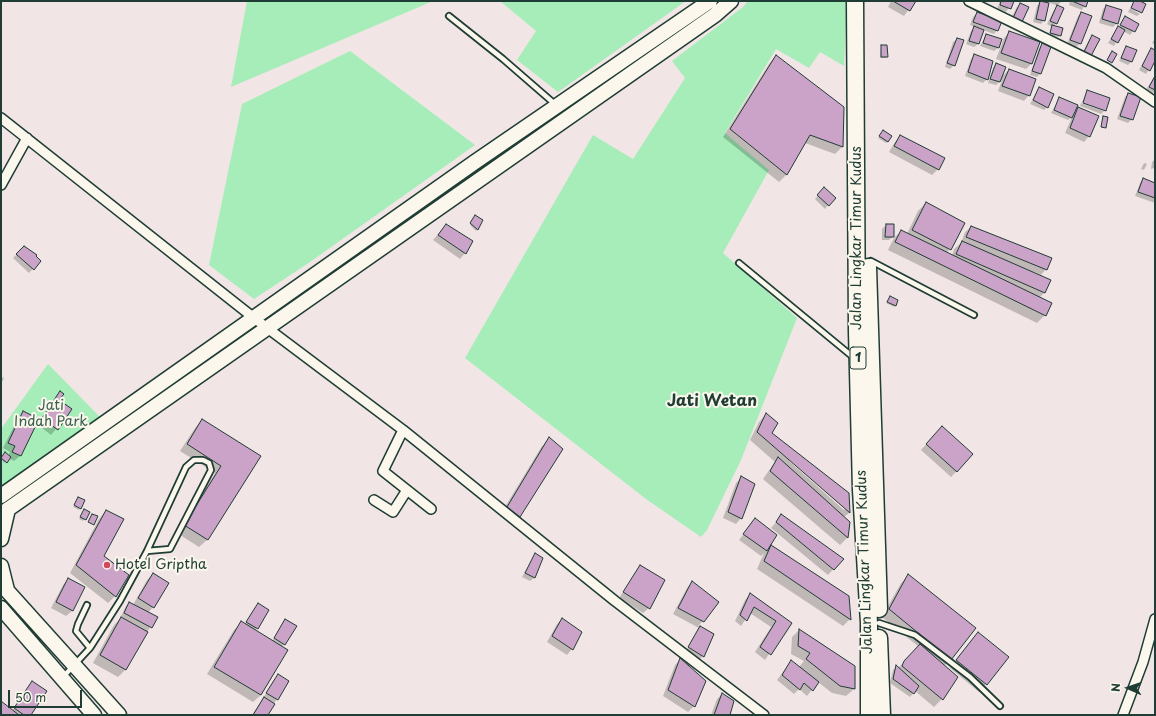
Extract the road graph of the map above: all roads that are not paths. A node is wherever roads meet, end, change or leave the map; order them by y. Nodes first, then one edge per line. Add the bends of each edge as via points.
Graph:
1 (710, 1) edge
2 (731, 1) edge
3 (855, 1) edge
4 (865, 1) edge
5 (969, 1) edge
6 (448, 16) dead end
7 (1155, 102) edge
8 (558, 106) junction
9 (1, 118) edge
10 (26, 138) junction
11 (1, 185) edge
12 (867, 260) junction
13 (739, 263) dead end
14 (974, 315) dead end
15 (254, 318) junction
16 (266, 327) junction
17 (858, 361) junction
18 (403, 430) junction
19 (407, 490) junction
20 (1, 496) edge
21 (374, 500) dead end
22 (431, 508) dead end
23 (4, 512) edge
24 (1, 539) edge
25 (147, 551) junction
26 (1, 566) edge
27 (4, 587) edge
28 (87, 605) dead end
29 (1, 608) edge
30 (1155, 620) edge
31 (879, 623) junction
32 (90, 648) junction
33 (75, 666) junction
34 (62, 678) junction
35 (1000, 706) dead end
36 (94, 715) edge
37 (119, 715) edge
38 (764, 715) edge
39 (869, 715) edge
40 (882, 715) edge
41 (1123, 715) edge

1 - 8 main road
2 - 16 main road via 715,15
3 - 17 highway, Jalan Lingkar Timur Kudus / 1
4 - 12 highway, Jalan Lingkar Timur Kudus / 1
5 - 7 street via 1106,68
6 - 8 lane
8 - 15 main road
9 - 10 street
10 - 11 street
10 - 15 street
12 - 14 lane
12 - 31 highway, Jalan Lingkar Timur Kudus / 1
13 - 17 lane
15 - 16 street
15 - 20 main road
16 - 18 street
16 - 23 main road
17 - 39 highway, Jalan Lingkar Timur Kudus / 1 via 861,490 869,623
18 - 19 street via 383,471
18 - 38 street via 615,601
19 - 21 street via 393,512
19 - 22 street
23 - 24 main road
25 - 25 lane via 186,467 194,460 209,463 211,470 170,549
25 - 32 lane
26 - 27 main road
27 - 33 main road
28 - 32 lane via 76,631
29 - 34 main road
30 - 41 street via 1143,662
31 - 35 lane via 915,635 970,677
31 - 40 highway, Jalan Lingkar Timur Kudus / 1
32 - 33 lane
33 - 34 lane
33 - 37 main road
34 - 36 main road

